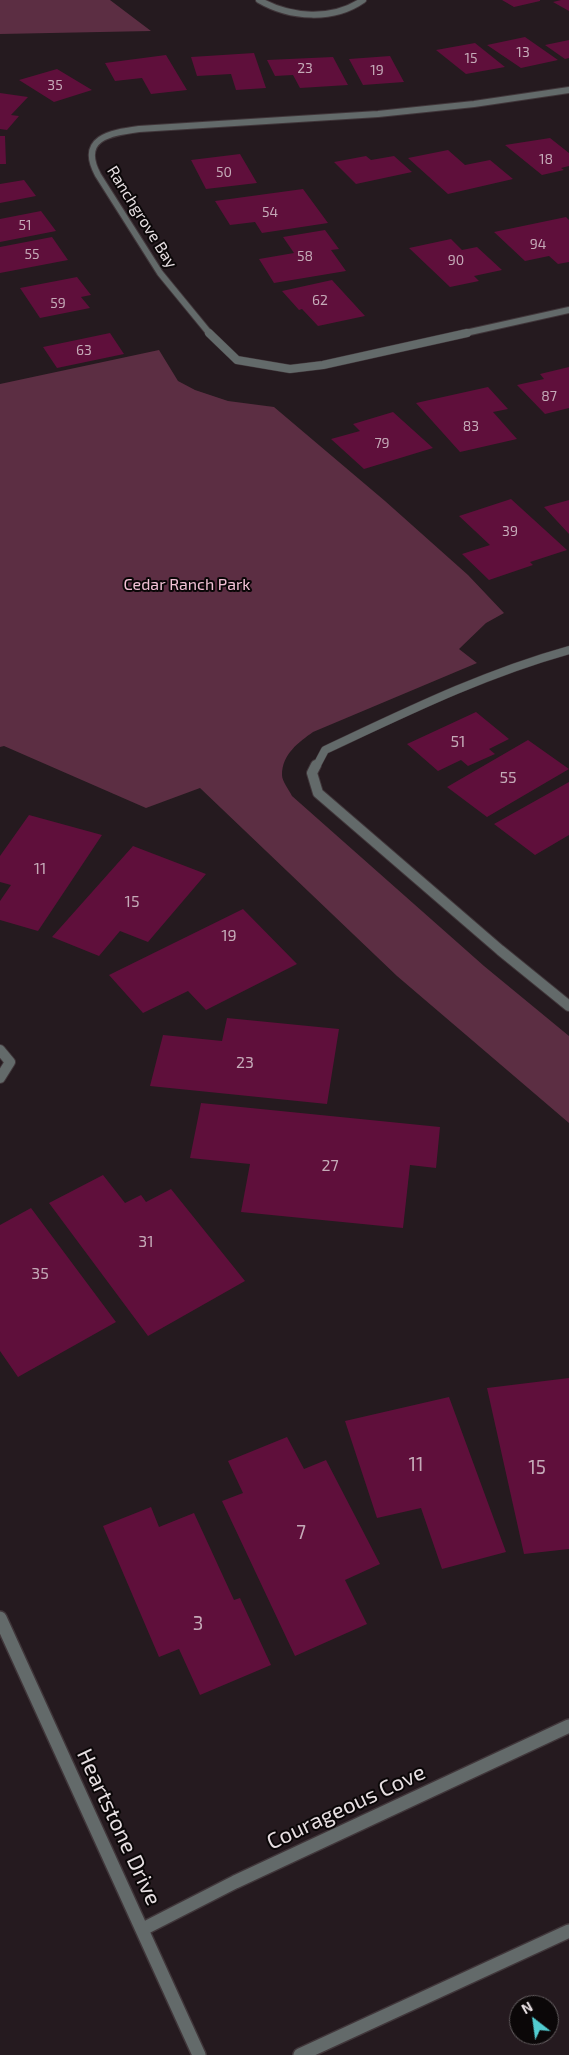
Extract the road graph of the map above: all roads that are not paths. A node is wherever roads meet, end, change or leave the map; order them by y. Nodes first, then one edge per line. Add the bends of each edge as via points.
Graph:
1 (259, 0) edge
2 (363, 0) edge
3 (569, 90) edge
4 (569, 310) edge
5 (569, 650) edge
6 (569, 1006) edge
7 (0, 1050) edge
8 (0, 1078) edge
9 (0, 1618) edge
10 (569, 1726) edge
11 (142, 1929) junction
12 (569, 1931) edge
13 (199, 2055) edge
14 (300, 2055) edge

1 - 2 street via 278,10 311,14 346,10
3 - 4 street, Ranchgrove Bay via 439,110 318,120 132,129 98,140 91,150 91,162 160,274 212,337 237,360 290,369 323,366
5 - 6 street via 522,663 447,692 325,750 312,773 318,793
7 - 8 street via 10,1062
9 - 11 street, Heartstone Drive
10 - 11 street, Courageous Cove via 235,1882
11 - 13 street, Heartstone Drive
12 - 14 street

